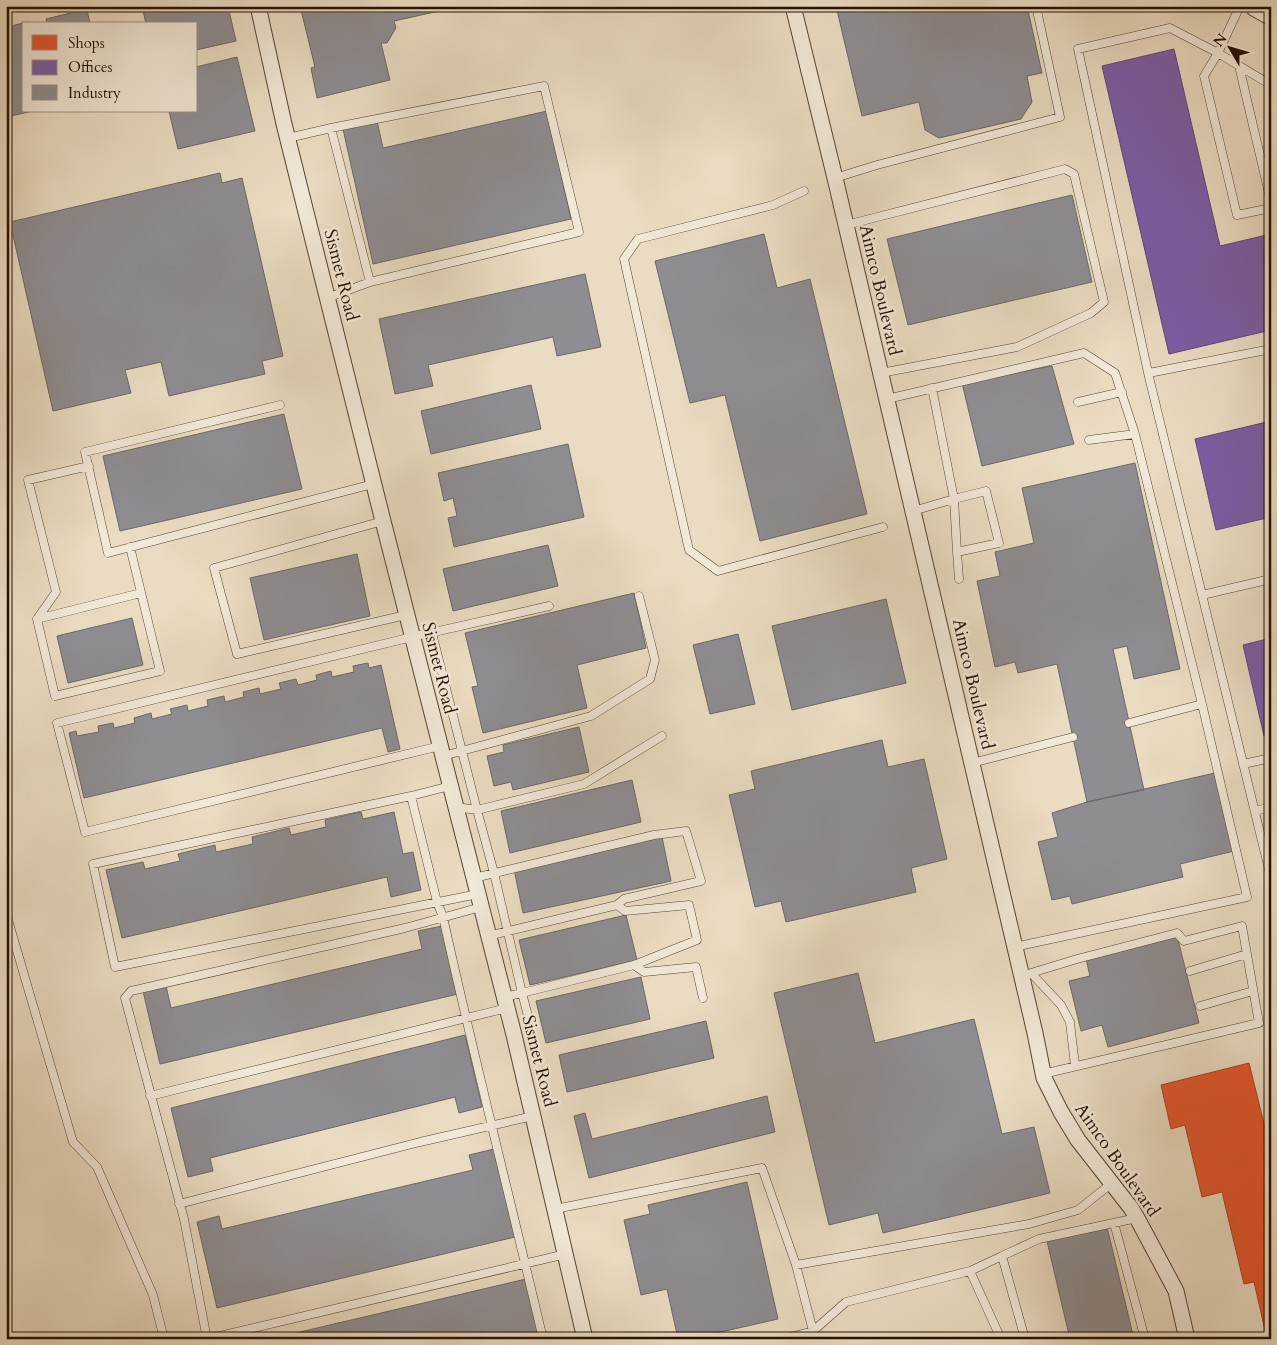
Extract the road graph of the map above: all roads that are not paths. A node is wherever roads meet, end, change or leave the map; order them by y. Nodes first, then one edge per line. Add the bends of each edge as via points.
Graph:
1 (258, 6) edge
2 (794, 6) edge
3 (1036, 6) edge
4 (1240, 6) edge
5 (1255, 6) edge
6 (1271, 15) edge
7 (1218, 53) junction
8 (1239, 66) junction
9 (1271, 85) edge
10 (331, 128) junction
11 (288, 138) junction
12 (835, 178) junction
13 (804, 191) dead end
14 (1271, 202) edge
15 (1271, 208) edge
16 (846, 225) junction
17 (370, 282) junction
18 (327, 298) junction
19 (1271, 349) edge
20 (881, 374) junction
21 (1149, 374) junction
22 (932, 388) junction
23 (1122, 392) junction
24 (887, 399) junction
25 (1078, 402) dead end
26 (280, 405) dead end
27 (1135, 434) junction
28 (1089, 440) dead end
29 (88, 466) junction
30 (374, 484) junction
31 (954, 499) junction
32 (913, 511) junction
33 (383, 521) junction
34 (883, 527) dead end
35 (130, 547) junction
36 (957, 552) junction
37 (959, 579) dead end
38 (1271, 579) edge
39 (141, 593) junction
40 (1202, 595) junction
41 (639, 596) dead end
42 (549, 606) dead end
43 (406, 615) junction
44 (37, 619) junction
45 (432, 633) junction
46 (412, 637) junction
47 (438, 699) junction
48 (1202, 704) junction
49 (1129, 723) dead end
50 (662, 736) dead end
51 (1073, 737) dead end
52 (441, 751) junction
53 (462, 751) junction
54 (1271, 758) edge
55 (972, 763) junction
56 (1243, 764) junction
57 (450, 786) junction
58 (411, 796) junction
59 (456, 807) junction
60 (1271, 807) edge
61 (477, 810) junction
62 (1255, 811) junction
63 (494, 873) junction
64 (474, 878) junction
65 (1271, 878) edge
66 (480, 901) junction
67 (437, 902) junction
68 (617, 905) junction
69 (6, 914) edge
70 (443, 917) junction
71 (507, 931) junction
72 (488, 936) junction
73 (1014, 947) junction
74 (1247, 954) junction
75 (634, 965) junction
76 (1190, 971) dead end
77 (1026, 974) junction
78 (1253, 992) junction
79 (522, 993) junction
80 (703, 998) dead end
81 (506, 1002) junction
82 (1200, 1006) dead end
83 (528, 1016) dead end
84 (465, 1018) junction
85 (1075, 1066) junction
86 (1043, 1074) junction
87 (150, 1096) junction
88 (533, 1116) junction
89 (492, 1125) junction
90 (1112, 1183) junction
91 (180, 1204) junction
92 (555, 1209) junction
93 (1137, 1218) junction
94 (1114, 1223) junction
95 (566, 1254) junction
96 (1002, 1256) junction
97 (525, 1263) junction
98 (796, 1265) junction
99 (970, 1271) junction
100 (812, 1331) junction
101 (164, 1339) edge
102 (207, 1339) edge
103 (543, 1339) edge
104 (586, 1339) edge
105 (783, 1339) edge
106 (1001, 1339) edge
107 (1024, 1339) edge
108 (1144, 1339) edge
109 (1187, 1339) edge

1 - 11 street, Sismet Road
2 - 12 street, Aimco Boulevard
3 - 12 lane via 1060,117
4 - 7 lane
5 - 6 street
7 - 8 lane
7 - 15 lane via 1204,76 1237,215
7 - 21 lane via 1170,28 1078,49
8 - 9 lane
8 - 14 lane
10 - 11 lane
10 - 17 lane
10 - 17 lane via 544,86 579,232
11 - 18 street, Sismet Road
12 - 16 street, Aimco Boulevard
13 - 34 lane via 773,205 638,239 624,259 689,550 718,571
16 - 20 street, Aimco Boulevard
16 - 20 lane via 1065,169 1074,174 1104,302 1092,313 1017,347
17 - 18 lane
18 - 30 street, Sismet Road
19 - 21 lane
20 - 24 street, Aimco Boulevard
21 - 40 lane
22 - 23 lane via 1084,353 1115,373
22 - 24 lane
22 - 31 lane
23 - 25 lane
23 - 27 lane
24 - 32 street, Aimco Boulevard
26 - 29 lane via 85,452
27 - 28 lane
27 - 48 lane
29 - 35 lane via 108,553
29 - 44 lane via 28,480 56,592
30 - 33 street, Sismet Road
30 - 35 lane
31 - 32 lane
31 - 36 lane
31 - 36 lane via 986,491 999,543
32 - 55 street, Aimco Boulevard
33 - 43 street, Sismet Road
33 - 43 lane via 214,568 237,654
35 - 39 lane
36 - 37 lane
38 - 40 lane
39 - 44 lane
39 - 44 lane via 160,671 55,696
40 - 56 lane
41 - 53 lane via 656,660 650,680 591,716
42 - 45 lane
43 - 46 street, Sismet Road
45 - 46 lane
45 - 47 lane
46 - 47 street, Sismet Road
46 - 52 lane via 57,723 85,832
47 - 52 street, Sismet Road
47 - 53 lane
48 - 49 lane
48 - 73 lane via 1247,897
50 - 61 lane via 584,784
51 - 55 lane
52 - 53 lane
52 - 57 street, Sismet Road
53 - 61 lane
54 - 56 lane
55 - 73 street, Aimco Boulevard
56 - 62 lane
57 - 58 lane
57 - 59 street, Sismet Road
58 - 67 lane
58 - 67 lane via 93,864 115,967
59 - 61 lane
59 - 64 street, Sismet Road
60 - 62 lane
61 - 63 lane
62 - 65 lane
63 - 64 lane
63 - 68 lane via 654,835 686,831 700,882 624,899
63 - 71 lane
64 - 66 street, Sismet Road
66 - 67 lane
66 - 70 lane
66 - 72 street, Sismet Road
67 - 70 lane
68 - 71 lane
68 - 75 lane via 625,911 689,905 697,940
69 - 101 lane via 73,1142 97,1168 153,1296
70 - 84 lane
70 - 87 lane via 131,991 125,998
71 - 72 lane
71 - 79 lane
72 - 81 street, Sismet Road
73 - 77 street, Aimco Boulevard
74 - 76 lane
74 - 77 lane via 1242,926 1184,941 1177,933
74 - 78 lane
75 - 79 lane
75 - 80 lane via 644,972 696,967
77 - 85 lane via 1062,1005 1070,1022
77 - 86 street, Aimco Boulevard
78 - 82 lane
78 - 85 lane via 1259,1023
79 - 81 lane
79 - 83 lane
81 - 84 lane
81 - 88 street, Sismet Road
84 - 87 lane
84 - 89 lane
85 - 86 lane
86 - 90 street, Aimco Boulevard via 1060,1112
87 - 91 lane
88 - 89 lane
88 - 92 street, Sismet Road
89 - 91 lane
89 - 97 lane
90 - 93 street, Aimco Boulevard
90 - 98 lane via 1078,1210 1029,1224
91 - 102 lane
92 - 95 street, Sismet Road
92 - 98 lane via 762,1168
93 - 94 lane
93 - 109 street, Aimco Boulevard via 1176,1291
94 - 96 lane via 1039,1239
94 - 108 lane
95 - 97 lane
95 - 104 street, Sismet Road
96 - 99 lane
96 - 107 lane
97 - 102 lane
97 - 103 lane
98 - 100 lane
99 - 100 lane via 846,1302
99 - 106 lane
100 - 105 lane

